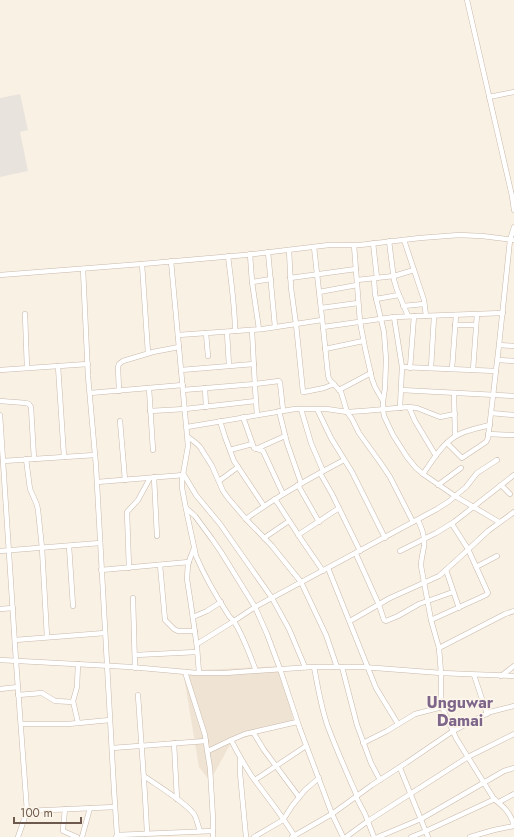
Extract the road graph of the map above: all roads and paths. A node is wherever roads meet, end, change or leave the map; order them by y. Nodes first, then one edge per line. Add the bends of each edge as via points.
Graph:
1 (467, 0) edge
2 (514, 92) edge
3 (489, 97) junction
4 (514, 179) edge
5 (508, 181) junction
6 (514, 210) edge
7 (514, 227) edge
8 (404, 240) junction
9 (512, 240) edge
10 (389, 241) junction
11 (373, 243) junction
12 (354, 245) junction
13 (314, 247) junction
14 (288, 250) junction
15 (268, 252) junction
16 (250, 254) junction
17 (228, 256) junction
18 (171, 261) junction
19 (142, 264) junction
20 (83, 268) junction
21 (356, 269) junction
22 (414, 270) junction
23 (0, 275) edge
24 (317, 275) junction
25 (394, 276) junction
26 (290, 278) junction
27 (375, 278) junction
28 (271, 279) junction
29 (252, 282) junction
30 (357, 282) junction
31 (319, 292) junction
32 (399, 295) junction
33 (376, 299) junction
34 (358, 303) junction
35 (424, 304) junction
36 (403, 306) junction
37 (321, 308) junction
38 (503, 313) junction
39 (25, 314) dead end
40 (477, 314) junction
41 (456, 315) junction
42 (408, 316) junction
43 (414, 316) junction
44 (426, 316) junction
45 (434, 316) junction
46 (394, 317) junction
47 (381, 318) junction
48 (322, 320) junction
49 (360, 322) junction
50 (296, 324) junction
51 (455, 325) junction
52 (476, 325) junction
53 (275, 327) junction
54 (323, 327) junction
55 (259, 329) junction
56 (252, 330) junction
57 (235, 331) junction
58 (228, 332) junction
59 (206, 333) junction
60 (178, 335) junction
61 (363, 341) junction
62 (499, 345) junction
63 (514, 346) edge
64 (179, 347) junction
65 (325, 349) junction
66 (148, 353) junction
67 (208, 356) dead end
68 (498, 360) junction
69 (514, 361) edge
70 (88, 364) junction
71 (254, 364) junction
72 (58, 366) junction
73 (229, 366) junction
74 (402, 367) junction
75 (27, 368) junction
76 (410, 368) junction
77 (431, 368) junction
78 (452, 369) junction
79 (0, 370) edge
80 (181, 370) junction
81 (473, 370) junction
82 (496, 371) junction
83 (371, 373) junction
84 (255, 384) junction
85 (334, 384) junction
86 (149, 388) junction
87 (183, 388) junction
88 (205, 388) junction
89 (119, 390) junction
90 (340, 390) junction
91 (401, 390) junction
92 (90, 393) junction
93 (454, 393) junction
94 (493, 395) junction
95 (514, 396) edge
96 (0, 401) edge
97 (256, 401) junction
98 (383, 401) junction
99 (206, 407) junction
100 (409, 407) junction
101 (400, 408) junction
102 (185, 409) junction
103 (301, 409) junction
104 (317, 409) junction
105 (383, 410) junction
106 (281, 411) junction
107 (150, 412) junction
108 (347, 412) junction
109 (491, 413) junction
110 (455, 414) junction
111 (0, 415) edge
112 (257, 415) junction
113 (514, 415) edge
114 (243, 417) junction
115 (120, 421) dead end
116 (220, 421) junction
117 (490, 425) junction
118 (187, 427) junction
119 (488, 434) junction
120 (513, 435) dead end
121 (285, 436) junction
122 (456, 436) junction
123 (188, 437) junction
124 (447, 443) junction
125 (252, 444) junction
126 (255, 449) junction
127 (153, 450) dead end
128 (230, 450) junction
129 (95, 455) junction
130 (436, 456) junction
131 (64, 457) junction
132 (26, 459) junction
133 (34, 459) junction
134 (344, 460) junction
135 (497, 460) dead end
136 (3, 461) junction
137 (238, 467) junction
138 (461, 468) dead end
139 (321, 472) junction
140 (423, 474) junction
141 (184, 475) junction
142 (514, 475) edge
143 (152, 477) junction
144 (125, 480) junction
145 (219, 481) junction
146 (97, 482) junction
147 (300, 484) junction
148 (438, 485) junction
149 (501, 485) junction
150 (2, 490) edge
151 (283, 494) junction
152 (510, 494) dead end
153 (455, 496) junction
154 (275, 499) junction
155 (264, 506) junction
156 (473, 507) junction
157 (186, 508) junction
158 (339, 508) junction
159 (514, 512) edge
160 (246, 519) junction
161 (289, 521) junction
162 (415, 521) junction
163 (319, 522) junction
164 (499, 522) junction
165 (452, 524) junction
166 (298, 535) junction
167 (157, 536) dead end
168 (264, 538) junction
169 (385, 538) junction
170 (424, 540) junction
171 (100, 544) junction
172 (69, 546) junction
173 (42, 548) junction
174 (194, 548) junction
175 (468, 549) junction
176 (9, 550) junction
177 (0, 551) edge
178 (400, 551) dead end
179 (358, 553) junction
180 (497, 556) dead end
181 (189, 562) junction
182 (160, 565) junction
183 (476, 567) junction
184 (129, 568) junction
185 (328, 568) junction
186 (102, 570) junction
187 (323, 570) junction
188 (446, 570) junction
189 (301, 582) junction
190 (424, 582) junction
191 (454, 592) junction
192 (133, 598) dead end
193 (272, 598) junction
194 (428, 600) junction
195 (221, 602) junction
196 (379, 605) junction
197 (74, 606) dead end
198 (254, 607) junction
199 (13, 608) junction
200 (459, 608) junction
201 (0, 609) edge
202 (514, 611) edge
203 (193, 617) junction
204 (431, 620) junction
205 (234, 621) junction
206 (350, 621) junction
207 (195, 631) junction
208 (105, 633) junction
209 (47, 637) junction
210 (15, 640) junction
211 (197, 644) junction
212 (439, 648) junction
213 (198, 652) junction
214 (135, 655) junction
215 (0, 660) edge
216 (16, 661) junction
217 (78, 664) junction
218 (107, 666) junction
219 (514, 666) edge
220 (304, 667) junction
221 (314, 667) junction
222 (337, 667) junction
223 (342, 667) junction
224 (369, 667) junction
225 (136, 668) junction
226 (280, 669) junction
227 (256, 671) junction
228 (185, 672) junction
229 (199, 673) junction
230 (441, 673) junction
231 (474, 675) junction
232 (501, 676) junction
233 (514, 676) edge
234 (18, 688) junction
235 (0, 689) edge
236 (18, 695) junction
237 (138, 695) dead end
238 (73, 702) junction
239 (514, 706) edge
240 (442, 707) junction
241 (487, 714) junction
242 (110, 720) junction
243 (297, 722) junction
244 (78, 723) junction
245 (21, 724) junction
246 (398, 724) junction
247 (253, 732) junction
248 (453, 732) junction
249 (514, 734) edge
250 (231, 740) junction
251 (206, 741) junction
252 (174, 743) junction
253 (363, 743) junction
254 (141, 746) junction
255 (306, 746) junction
256 (112, 748) junction
257 (208, 751) junction
258 (468, 757) junction
259 (240, 758) junction
260 (276, 766) junction
261 (400, 768) junction
262 (514, 768) edge
263 (144, 776) junction
264 (319, 778) junction
265 (255, 780) junction
266 (380, 780) junction
267 (484, 782) junction
268 (410, 794) junction
269 (514, 794) edge
270 (299, 797) junction
271 (356, 797) junction
272 (177, 799) junction
273 (497, 801) junction
274 (115, 807) junction
275 (90, 808) junction
276 (65, 809) junction
277 (27, 811) junction
278 (332, 814) junction
279 (513, 818) edge
280 (421, 819) junction
281 (283, 820) junction
282 (368, 821) junction
283 (200, 831) junction
284 (213, 831) junction
285 (426, 831) junction
286 (147, 834) junction
287 (159, 835) edge
288 (176, 835) edge
289 (117, 836) edge
290 (18, 837) edge
291 (77, 837) edge
292 (82, 837) edge
293 (213, 837) edge
294 (246, 837) edge
295 (254, 837) edge
296 (294, 837) edge
297 (343, 837) edge
298 (346, 837) edge
299 (374, 837) edge
300 (378, 837) edge
301 (411, 837) edge
302 (428, 837) edge
303 (472, 837) edge

1 - 3 street
2 - 3 street
3 - 5 street
4 - 5 street
5 - 6 street
7 - 9 street
8 - 9 street via 459,235
8 - 10 street
8 - 22 street
9 - 38 street
10 - 11 street
10 - 25 street
11 - 12 street
11 - 27 street
12 - 13 street
12 - 21 street
13 - 14 street
13 - 24 street
14 - 15 street
14 - 26 street
15 - 16 street
15 - 28 street
16 - 17 street
16 - 29 street
17 - 18 street
17 - 57 street
18 - 19 street
18 - 60 street
19 - 20 street
19 - 66 street
20 - 23 street
20 - 70 street
21 - 24 street
21 - 30 street
22 - 25 street
22 - 35 street
24 - 26 street
24 - 31 street
25 - 27 street
25 - 32 street
26 - 50 street
27 - 30 street
27 - 33 street
28 - 29 street
28 - 53 street
29 - 55 street
30 - 31 street
30 - 34 street
31 - 37 street
32 - 33 street
32 - 36 street
33 - 47 street
34 - 37 street
34 - 49 street
35 - 36 street
35 - 44 street
36 - 42 street
37 - 48 street
38 - 40 street
38 - 62 street
39 - 75 street
40 - 41 street
40 - 52 street
41 - 45 street
41 - 51 street
42 - 43 street
42 - 46 street
43 - 44 street
43 - 76 street
44 - 45 street
45 - 77 street
46 - 47 street
46 - 74 street
47 - 49 street
47 - 98 street via 386,359
48 - 50 street
48 - 54 street
49 - 54 street
49 - 61 street
50 - 53 street
50 - 85 street via 302,392
51 - 52 street
51 - 78 street
52 - 81 street
53 - 55 street
54 - 65 street
55 - 56 street
56 - 57 street
56 - 71 street
57 - 58 street
58 - 59 street
58 - 73 street
59 - 60 street
59 - 67 street
60 - 64 street
61 - 65 street
61 - 83 street
62 - 63 street
62 - 68 street
64 - 66 street
64 - 80 street
65 - 85 street via 329,379
66 - 89 street via 119,364
68 - 69 street
68 - 82 street
70 - 72 street
70 - 92 street
71 - 73 street
71 - 84 street
72 - 75 street
72 - 131 street
73 - 80 street
74 - 76 street
74 - 91 street
75 - 79 street
76 - 77 street
77 - 78 street
78 - 81 street
80 - 87 street
81 - 82 street
82 - 94 street
83 - 90 street
83 - 98 street
84 - 88 street
84 - 97 street
84 - 106 street via 280,381
85 - 90 street
86 - 87 street
86 - 89 street
86 - 107 street
87 - 88 street
87 - 102 street
88 - 99 street
89 - 92 street
90 - 108 street
91 - 93 street
91 - 101 street
92 - 129 street
93 - 94 street
93 - 110 street
94 - 95 street
94 - 109 street
96 - 133 street via 26,403 31,407
97 - 99 street
97 - 112 street
98 - 105 street
99 - 102 street
100 - 101 street
100 - 110 street via 440,417
100 - 130 street
101 - 105 street
102 - 107 street
102 - 118 street
103 - 104 street
103 - 106 street
103 - 139 street
104 - 108 street
104 - 134 street
105 - 108 street
105 - 140 street via 387,424 406,457
106 - 112 street
106 - 121 street
107 - 127 street
108 - 162 street via 390,477
109 - 113 street
109 - 117 street
110 - 122 street
111 - 136 street
112 - 114 street
114 - 116 street
114 - 125 street
115 - 144 street
116 - 118 street
116 - 128 street
117 - 119 street
117 - 122 street
118 - 123 street
119 - 120 street
119 - 124 street via 486,442 462,458
121 - 126 street
121 - 147 street
122 - 124 street
123 - 141 street
123 - 145 street via 200,447
124 - 130 street
125 - 126 street
125 - 128 street
126 - 151 street via 263,451
128 - 137 street
129 - 131 street
129 - 146 street
130 - 140 street
131 - 133 street
132 - 133 street
132 - 136 street
132 - 173 street via 30,489 37,505
134 - 139 street
134 - 169 street
135 - 153 street via 477,473
136 - 150 street
137 - 145 street
137 - 155 street
138 - 148 street
139 - 147 street
139 - 158 street
140 - 148 street
141 - 143 street
141 - 157 street via 182,488
141 - 193 street
142 - 149 street
143 - 144 street
143 - 167 street
143 - 184 street via 127,512
144 - 146 street
145 - 160 street via 223,491
146 - 171 street
147 - 151 street
147 - 163 street
148 - 153 street
149 - 152 street
149 - 156 street
150 - 176 street
151 - 154 street
153 - 156 street
153 - 162 street via 437,510
154 - 155 street
154 - 161 street
155 - 160 street
156 - 164 street
156 - 165 street
157 - 174 street
157 - 198 street via 217,546
158 - 163 street
158 - 179 street
159 - 164 street
160 - 168 street
161 - 166 street
161 - 168 street
162 - 169 street
162 - 170 street via 423,531
163 - 166 street
164 - 175 street
165 - 170 street
165 - 175 street
166 - 187 street
168 - 189 street
169 - 179 street
170 - 178 street
170 - 190 street via 421,562
171 - 172 street
171 - 186 street
172 - 173 street
172 - 197 street
173 - 176 street
173 - 209 street
174 - 181 street
174 - 195 street via 198,562
175 - 183 street
175 - 188 street
176 - 177 street
176 - 199 street
179 - 185 street
179 - 196 street
180 - 183 street
181 - 182 street
181 - 203 street via 187,579
182 - 184 street
182 - 207 street via 165,620 174,629
183 - 200 street via 488,594
184 - 186 street
185 - 187 street
185 - 206 street
186 - 208 street
187 - 189 street
188 - 190 street
188 - 191 street
189 - 193 street
189 - 222 street via 326,635
190 - 194 street
190 - 196 street
191 - 194 street
191 - 200 street
192 - 214 street
193 - 198 street
193 - 220 street via 289,629
194 - 196 street via 388,621 384,620
194 - 204 street
195 - 203 street
195 - 205 street
196 - 206 street
198 - 205 street
198 - 226 street
199 - 201 street
199 - 210 street
200 - 204 street
202 - 212 street
203 - 207 street
204 - 212 street
205 - 211 street
205 - 227 street
206 - 224 street
207 - 211 street
208 - 209 street
208 - 218 street
209 - 210 street
210 - 216 street
211 - 213 street
212 - 230 street
213 - 214 street
213 - 229 street
214 - 225 street
215 - 216 street
216 - 217 street
216 - 234 street
217 - 218 street
217 - 238 street via 77,687
218 - 225 street
218 - 242 street
219 - 232 street
220 - 221 street
220 - 226 street
221 - 222 street
221 - 271 street via 328,726
222 - 223 street
223 - 224 street
223 - 253 street
224 - 230 street
224 - 246 street via 376,688
225 - 228 street
226 - 227 street
226 - 243 street
227 - 229 street
228 - 229 street
228 - 251 street
230 - 231 street
230 - 240 street
231 - 232 street
231 - 241 street
232 - 233 street
234 - 235 street
234 - 236 street
236 - 238 street via 42,693 55,701
236 - 245 street
237 - 254 street
238 - 244 street
239 - 241 street
240 - 246 street via 415,714
240 - 248 street
241 - 248 street
242 - 244 street
242 - 256 street
243 - 247 street
243 - 255 street
244 - 245 street
245 - 277 street
246 - 253 street
247 - 250 street
247 - 260 street
248 - 258 street
248 - 261 street
249 - 258 street
250 - 257 street
250 - 259 street
251 - 252 street
251 - 257 street
252 - 254 street
252 - 272 street
253 - 266 street
254 - 256 street
254 - 263 street
255 - 260 street
255 - 264 street
256 - 274 street
257 - 284 street
258 - 267 street
258 - 268 street
259 - 265 street
259 - 294 street
260 - 265 street
260 - 270 street
261 - 266 street
261 - 268 street
262 - 267 street
263 - 272 street
263 - 286 street
264 - 270 street
264 - 278 street
265 - 281 street
266 - 271 street
267 - 273 street
267 - 280 street
268 - 280 street
268 - 282 street
269 - 273 street
270 - 281 street
271 - 278 street
271 - 282 street
272 - 283 street via 195,815
273 - 279 street
273 - 285 street
274 - 275 street
274 - 289 street
275 - 276 street
275 - 292 street
276 - 277 street
276 - 291 street via 63,829
277 - 290 street
278 - 296 street
278 - 297 street
279 - 303 street via 514,826
280 - 285 street
280 - 300 street
281 - 295 street
281 - 296 street
282 - 298 street
282 - 299 street
283 - 284 street
283 - 288 street
284 - 293 street
285 - 301 street
285 - 302 street
286 - 287 street
286 - 289 street
287 - 288 street

